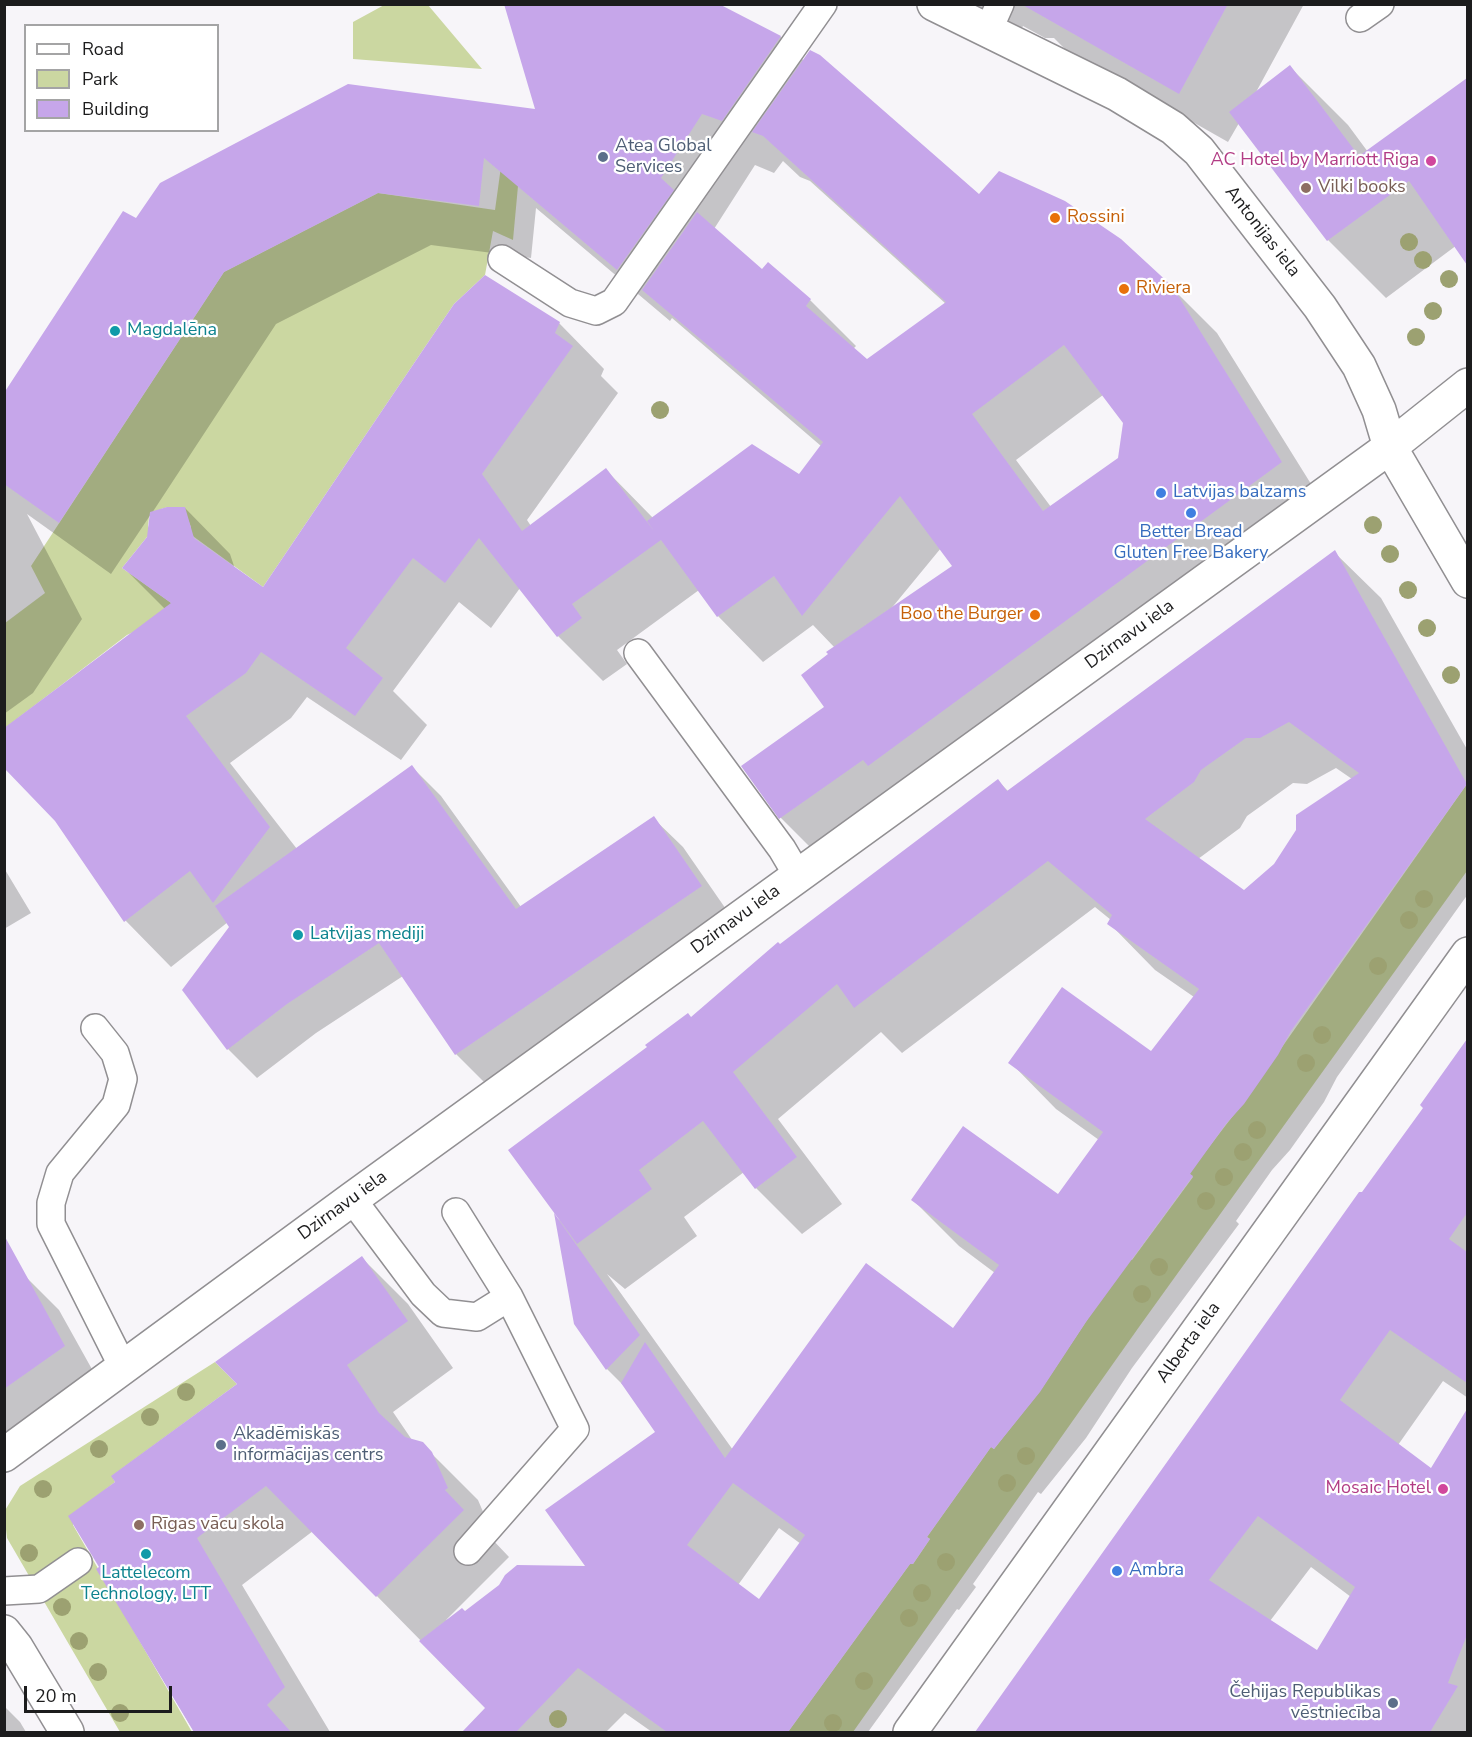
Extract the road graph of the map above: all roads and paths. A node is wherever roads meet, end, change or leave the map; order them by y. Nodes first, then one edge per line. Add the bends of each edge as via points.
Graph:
1 (823, 4) edge
2 (934, 4) edge
3 (994, 18) edge
4 (502, 259) dead end
5 (1467, 385) edge
6 (1390, 447) junction
7 (1467, 581) edge
8 (638, 652) dead end
9 (798, 876) junction
10 (1467, 954) edge
11 (95, 1028) dead end
12 (352, 1199) junction
13 (456, 1212) dead end
14 (509, 1297) junction
15 (123, 1367) junction
16 (4, 1455) edge
17 (468, 1551) dead end
18 (78, 1562) dead end
19 (4, 1591) edge
20 (4, 1632) edge
21 (67, 1732) edge
22 (910, 1732) edge

1 - 4 lane via 614,302 596,311 570,303
2 - 3 street, Antonijas iela
3 - 6 street, Antonijas iela via 1173,128 1199,151 1320,308 1359,366
5 - 6 street, Dzirnavu iela
6 - 7 street, Antonijas iela
6 - 9 street, Dzirnavu iela
8 - 9 lane
9 - 12 street, Dzirnavu iela
10 - 22 street, Alberta iela
11 - 15 lane via 115,1053 123,1079 116,1105 60,1173 51,1203 51,1224
12 - 14 lane via 423,1294 443,1313 477,1317
12 - 15 street, Dzirnavu iela
13 - 14 lane
14 - 17 lane via 575,1429
15 - 16 street, Dzirnavu iela
18 - 19 lane via 39,1589
20 - 21 street

